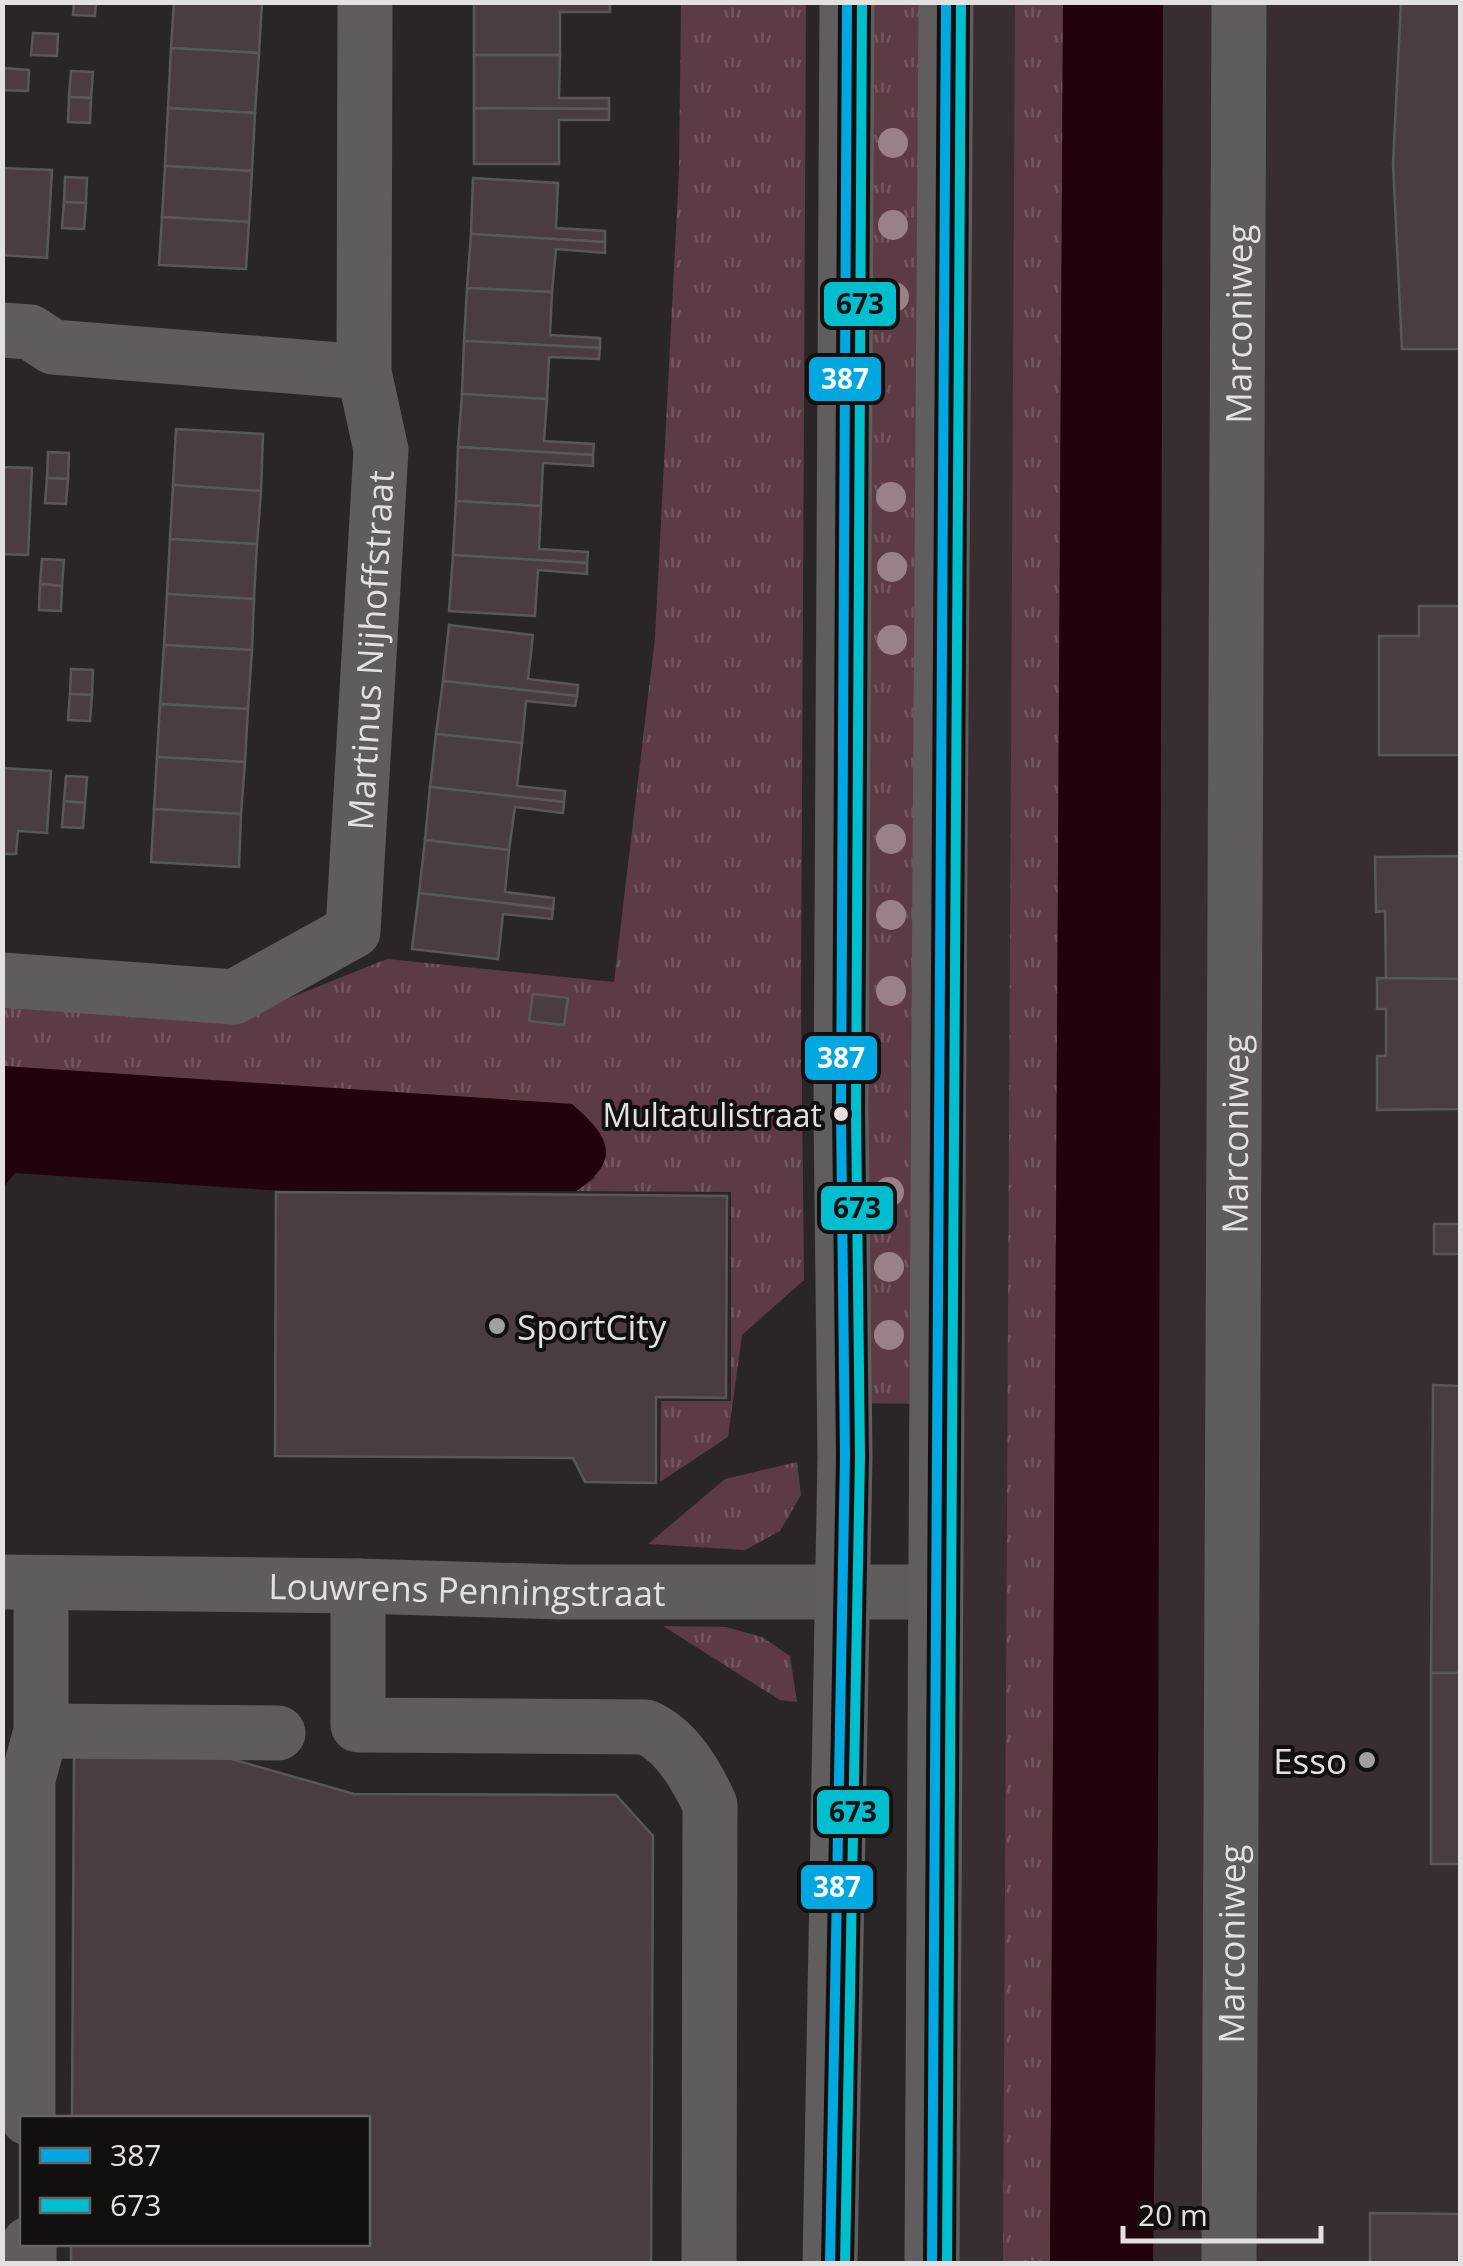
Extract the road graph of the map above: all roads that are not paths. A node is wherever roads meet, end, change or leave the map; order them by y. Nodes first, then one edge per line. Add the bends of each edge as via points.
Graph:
1 (365, 2) edge
2 (847, 2) edge
3 (946, 2) edge
4 (1239, 2) edge
5 (2, 330) edge
6 (364, 372) junction
7 (2, 980) edge
8 (22, 1583) edge
9 (358, 1586) junction
10 (934, 1592) junction
11 (844, 1594) junction
12 (40, 1730) junction
13 (278, 1733) dead end
14 (28, 2116) edge
15 (708, 2264) edge
16 (830, 2264) edge
17 (932, 2264) edge
18 (1228, 2264) edge

1 - 6 street, Martinus Nijhoffstraat
2 - 11 main road
3 - 10 main road
4 - 18 street, Marconiweg
5 - 6 street via 30,332 53,347
6 - 7 street, Martinus Nijhoffstraat via 380,450 353,931 234,997
8 - 9 street, Louwrens Penningstraat
8 - 12 street
9 - 11 street, Louwrens Penningstraat
9 - 15 street via 358,1726 646,1727 665,1736 702,1788 710,1805
10 - 11 street, Louwrens Penningstraat
10 - 17 main road
11 - 16 main road
12 - 13 street
12 - 14 street via 28,1779

